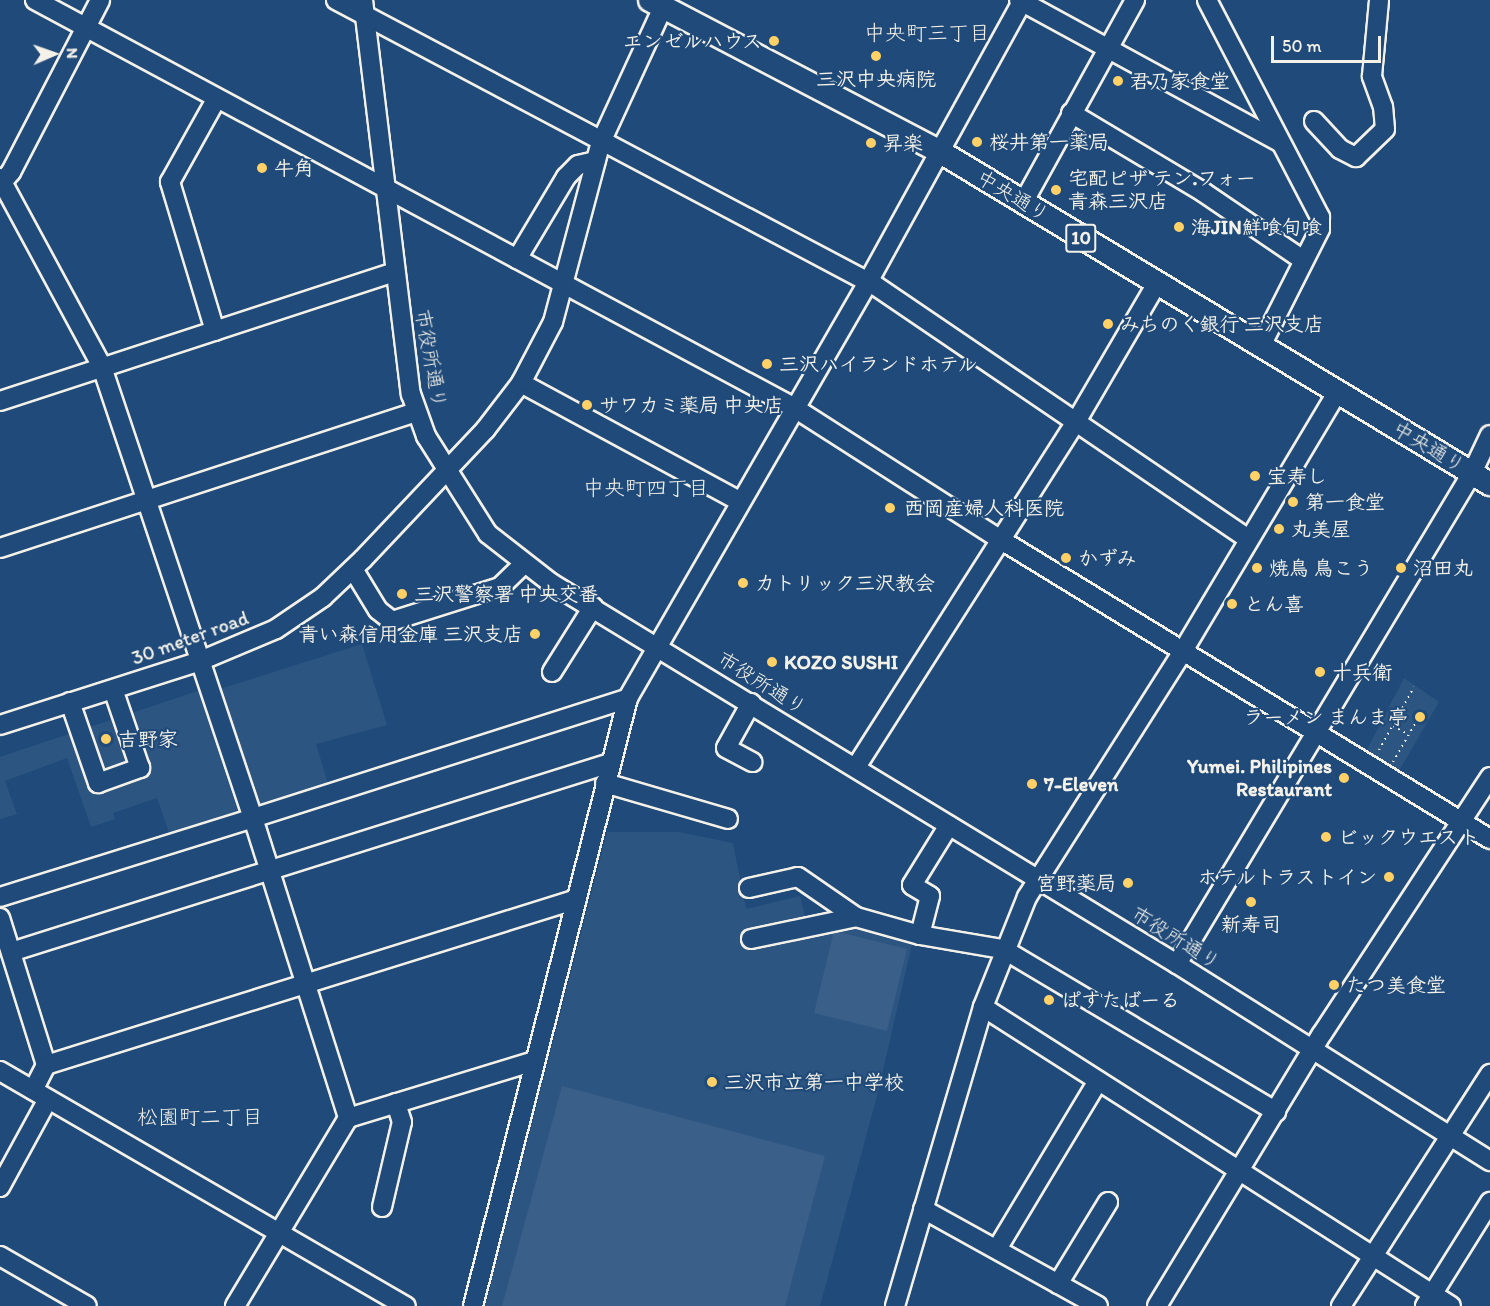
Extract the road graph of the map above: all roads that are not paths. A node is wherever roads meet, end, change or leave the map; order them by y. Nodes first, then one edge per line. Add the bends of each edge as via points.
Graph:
1 (35, 0) edge
2 (100, 0) edge
3 (336, 0) edge
4 (1021, 0) edge
5 (1135, 0) edge
6 (1207, 0) edge
7 (1379, 0) edge
8 (660, 2) edge
9 (364, 7) edge
10 (87, 26) junction
11 (1108, 49) junction
12 (217, 98) junction
13 (1071, 112) junction
14 (1314, 121) dead end
15 (601, 142) junction
16 (1281, 143) junction
17 (939, 151) junction
18 (596, 161) junction
19 (1, 182) edge
20 (385, 190) junction
21 (1023, 203) junction
22 (517, 259) junction
23 (1303, 260) junction
24 (395, 272) junction
25 (868, 282) junction
26 (1157, 283) junction
27 (565, 285) junction
28 (214, 331) junction
29 (1262, 344) junction
30 (102, 367) junction
31 (520, 383) junction
32 (1338, 391) junction
33 (0, 401) edge
34 (793, 407) junction
35 (416, 412) junction
36 (1077, 420) junction
37 (1490, 435) edge
38 (447, 471) junction
39 (1481, 479) edge
40 (146, 500) junction
41 (740, 501) junction
42 (999, 538) junction
43 (1248, 539) junction
44 (0, 548) edge
45 (524, 564) junction
46 (352, 569) junction
47 (593, 607) junction
48 (657, 645) junction
49 (1183, 651) junction
50 (200, 661) junction
51 (552, 672) dead end
52 (113, 689) junction
53 (628, 698) junction
54 (70, 702) junction
55 (751, 703) junction
56 (0, 725) edge
57 (1316, 735) junction
58 (752, 762) dead end
59 (610, 763) junction
60 (856, 767) junction
61 (1490, 777) edge
62 (605, 783) junction
63 (253, 818) junction
64 (728, 819) dead end
65 (1461, 819) junction
66 (949, 825) junction
67 (1490, 839) edge
68 (268, 868) junction
69 (1036, 879) junction
70 (749, 888) dead end
71 (0, 897) edge
72 (577, 899) junction
73 (856, 917) junction
74 (0, 918) edge
75 (920, 935) junction
76 (751, 939) dead end
77 (1003, 949) junction
78 (11, 952) junction
79 (1177, 964) junction
80 (307, 983) junction
81 (983, 1007) junction
82 (1313, 1050) junction
83 (535, 1061) junction
84 (46, 1065) junction
85 (0, 1071) edge
86 (1490, 1074) edge
87 (1098, 1081) junction
88 (40, 1095) junction
89 (396, 1103) junction
90 (1276, 1112) junction
91 (348, 1118) junction
92 (1450, 1136) junction
93 (1490, 1161) edge
94 (1240, 1171) junction
95 (0, 1187) edge
96 (1108, 1202) dead end
97 (1490, 1202) edge
98 (382, 1207) dead end
99 (923, 1209) junction
100 (278, 1232) junction
101 (997, 1249) junction
102 (0, 1256) edge
103 (1374, 1257) junction
104 (1058, 1284) junction
105 (1428, 1300) edge
106 (87, 1306) edge
107 (235, 1306) edge
108 (406, 1306) edge
109 (472, 1306) edge
110 (895, 1306) edge
111 (1098, 1306) edge
112 (1157, 1306) edge
113 (1341, 1306) edge
114 (1451, 1306) edge

1 - 10 street
2 - 10 street
3 - 9 street
4 - 11 street
4 - 17 street
5 - 11 street
6 - 16 street
7 - 14 street via 1372,76 1386,120 1385,129 1356,157 1349,155
8 - 15 street, 30 meter road
8 - 17 main road, 中央通り / 10
9 - 15 street
9 - 20 street, 市役所通り
10 - 12 street
10 - 19 street
11 - 13 street
11 - 16 street
12 - 20 street
12 - 28 street via 170,182
13 - 21 street
13 - 23 street via 1203,192
15 - 18 street, 30 meter road
15 - 25 street
16 - 23 street via 1320,217 1320,229
17 - 21 main road, 中央通り / 10
17 - 25 street
18 - 22 street via 578,165 566,177
18 - 27 street, 30 meter road
19 - 30 street
20 - 22 street
20 - 24 street, 市役所通り
21 - 26 main road, 中央通り / 10
22 - 27 street
23 - 29 street
24 - 28 street
24 - 35 street, 市役所通り via 406,366
25 - 34 street
25 - 36 street
26 - 29 main road, 中央通り / 10
26 - 36 street
27 - 31 street, 30 meter road via 553,322
27 - 34 street
28 - 30 street
29 - 32 main road, 中央通り / 10
30 - 33 street
30 - 40 street
31 - 38 street, 30 meter road via 485,430
31 - 41 street
32 - 39 main road, 中央通り / 10
32 - 43 street
34 - 41 street
34 - 42 street
35 - 38 street, 市役所通り
35 - 40 street
36 - 42 street
36 - 43 street
37 - 39 street
38 - 45 street, 市役所通り via 488,534
38 - 46 street, 30 meter road
39 - 57 street
40 - 44 street
40 - 50 street
41 - 48 street
42 - 49 street
42 - 60 street
43 - 49 street
45 - 46 street via 500,587 392,621 378,610
45 - 47 street, 市役所通り
46 - 50 street, 30 meter road via 323,597 276,629
47 - 48 street, 市役所通り
47 - 51 street
48 - 53 street
48 - 55 street, 市役所通り
49 - 57 street
49 - 69 street
50 - 52 street, 30 meter road
50 - 63 street
52 - 54 street, 30 meter road
52 - 54 street via 140,768 98,783
53 - 59 street
53 - 63 street
54 - 56 street, 30 meter road
55 - 58 street via 726,748
55 - 60 street, 市役所通り
57 - 65 street
57 - 79 street
59 - 62 street
59 - 68 street
60 - 66 street, 市役所通り
61 - 65 street
62 - 64 street
62 - 72 street
63 - 68 street
63 - 71 street
65 - 67 street
65 - 82 street
66 - 69 street, 市役所通り
66 - 75 street via 912,885 930,896
68 - 78 street
68 - 80 street
69 - 77 street
69 - 79 street, 市役所通り
70 - 73 street via 798,877
72 - 80 street
72 - 83 street
73 - 75 street
73 - 76 street
74 - 78 street
75 - 77 street
77 - 81 street
77 - 90 street
78 - 84 street
79 - 82 street, 市役所通り
80 - 84 street
80 - 91 street
81 - 87 street
81 - 99 street
82 - 90 street
82 - 92 street, 市役所通り
83 - 89 street
83 - 109 street
84 - 88 street
85 - 88 street
86 - 92 street
87 - 94 street
87 - 101 street
88 - 95 street
88 - 100 street
89 - 91 street
89 - 98 street via 402,1122
90 - 94 street
91 - 100 street
92 - 93 street, 市役所通り
92 - 103 street
94 - 103 street
94 - 112 street
96 - 104 street
97 - 105 street
99 - 101 street
99 - 110 street
100 - 107 street
100 - 108 street
101 - 104 street
102 - 106 street
103 - 105 street
103 - 113 street
104 - 111 street
105 - 114 street

